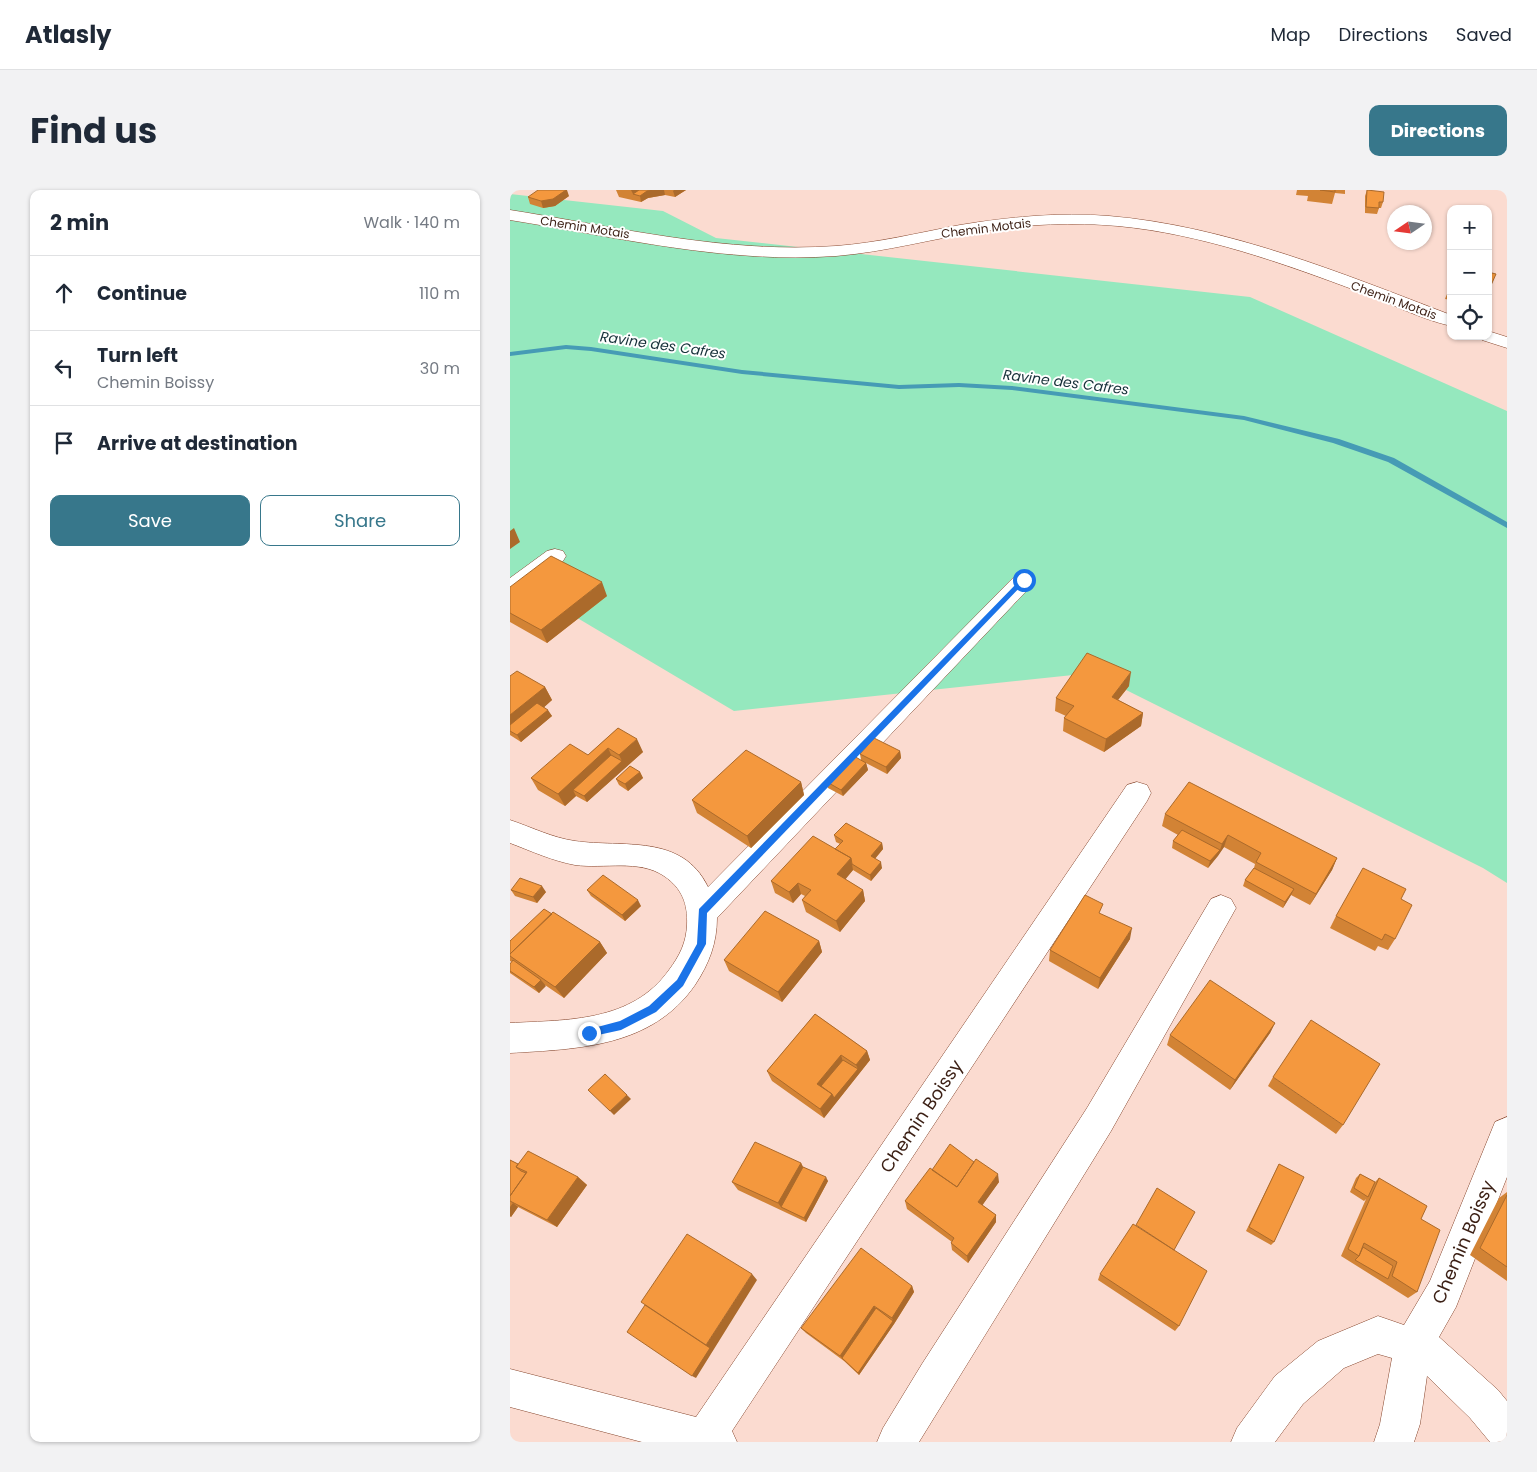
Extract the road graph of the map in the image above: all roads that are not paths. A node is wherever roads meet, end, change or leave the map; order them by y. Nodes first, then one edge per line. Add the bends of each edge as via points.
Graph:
1 (510, 215) edge
2 (1447, 320) edge
3 (1492, 337) edge
4 (1507, 343) edge
5 (555, 556) edge
6 (1024, 580) dead end
7 (510, 589) edge
8 (1137, 793) dead end
9 (510, 831) edge
10 (1221, 908) dead end
11 (702, 912) junction
12 (510, 1038) edge
13 (1507, 1134) edge
14 (1413, 1346) junction
15 (510, 1388) edge
16 (1507, 1432) edge
17 (711, 1440) edge
18 (897, 1442) edge
19 (1251, 1442) edge
20 (1394, 1442) edge

1 - 2 street, Chemin Motais via 709,245 813,252 862,248 1008,223 1076,220 1137,224 1220,240
3 - 4 street
5 - 7 street
6 - 11 street
8 - 17 street, Chemin Boissy
9 - 11 street via 574,853 645,856 672,865 693,883
10 - 18 street via 1112,1098
11 - 12 street via 701,944 680,983 652,1009 621,1025 589,1033
13 - 14 street, Chemin Boissy via 1443,1294
14 - 16 street via 1428,1351 1484,1404
14 - 19 street via 1378,1335 1331,1354 1289,1390
14 - 20 street, Chemin Boissy
15 - 17 street, Chemin Boissy

